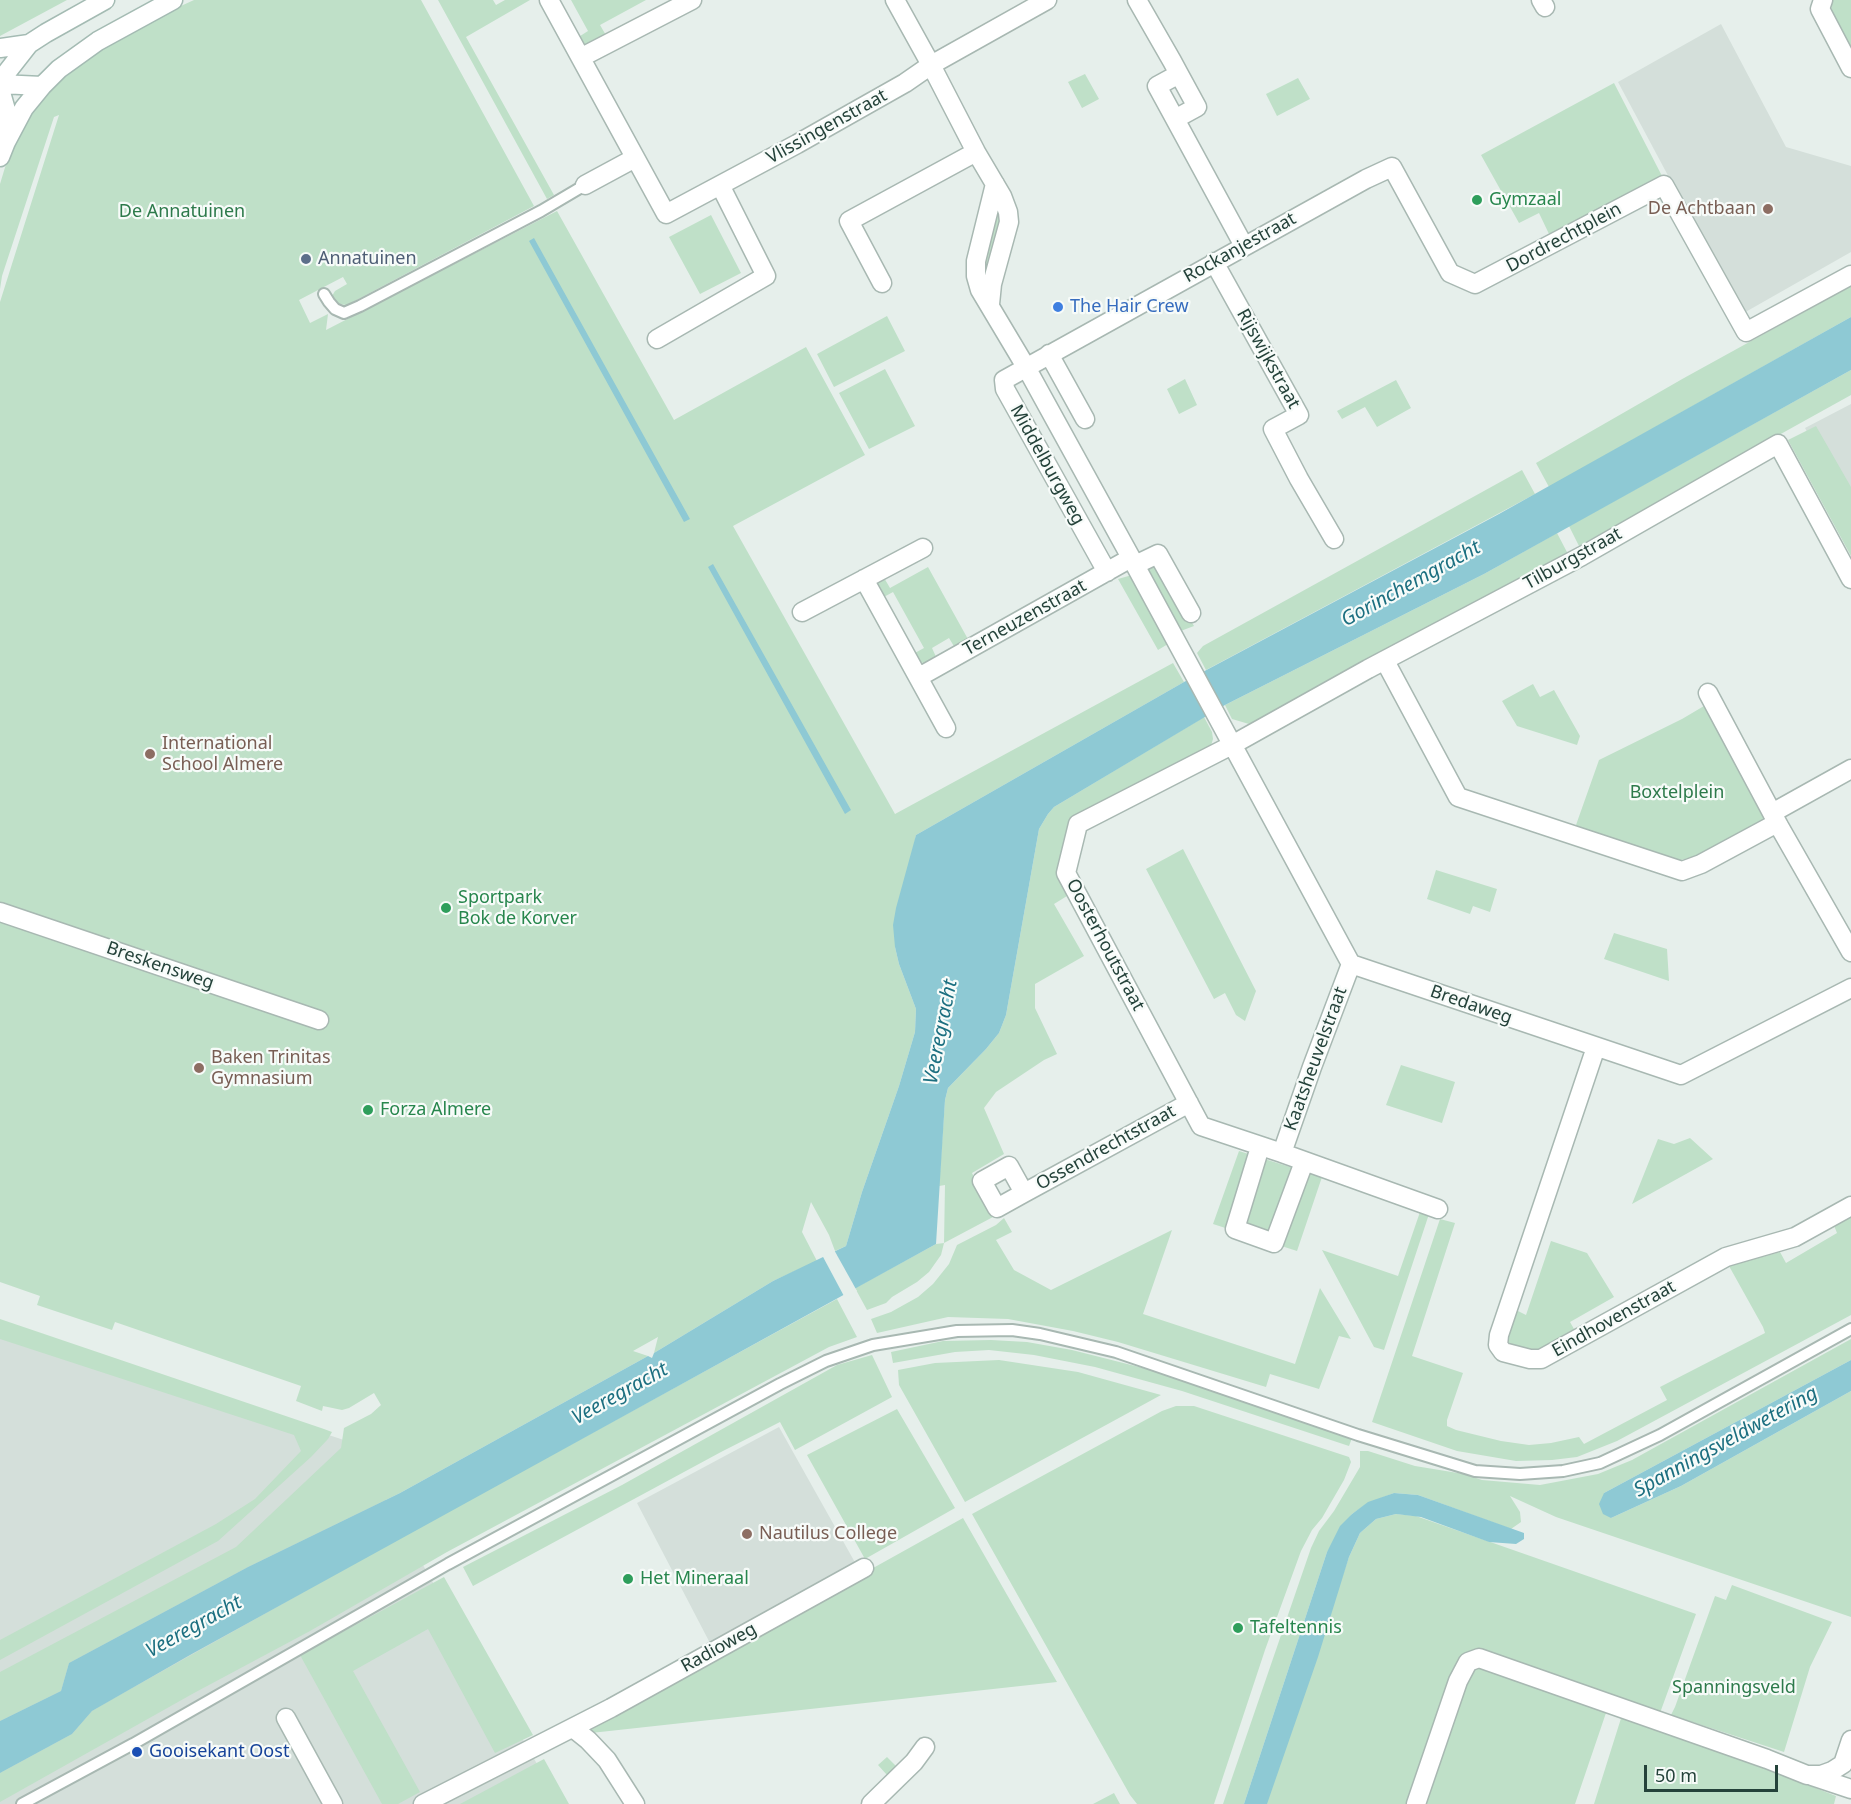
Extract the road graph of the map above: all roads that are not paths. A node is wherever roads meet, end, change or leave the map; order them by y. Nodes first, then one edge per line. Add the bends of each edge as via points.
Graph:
1 (105, 0) edge
2 (173, 0) edge
3 (549, 0) edge
4 (895, 0) edge
5 (1047, 0) edge
6 (1137, 0) edge
7 (1823, 0) edge
8 (686, 1) edge
9 (29, 44) junction
10 (0, 48) edge
11 (582, 57) junction
12 (931, 64) junction
13 (1851, 68) edge
14 (1179, 74) junction
15 (0, 82) edge
16 (42, 86) junction
17 (0, 89) edge
18 (1175, 119) junction
19 (3, 150) edge
20 (976, 153) junction
21 (635, 158) junction
22 (585, 185) joint
23 (720, 185) junction
24 (1244, 246) junction
25 (1214, 262) junction
26 (1851, 275) edge
27 (882, 283) dead end
28 (1475, 284) joint
29 (324, 294) dead end
30 (657, 339) dead end
31 (1049, 354) junction
32 (1026, 367) junction
33 (1084, 419) dead end
34 (1334, 539) dead end
35 (923, 548) dead end
36 (1133, 562) junction
37 (1107, 572) junction
38 (864, 579) junction
39 (1851, 579) edge
40 (802, 612) dead end
41 (1191, 613) dead end
42 (1384, 661) junction
43 (919, 677) junction
44 (1708, 693) dead end
45 (946, 728) dead end
46 (1232, 745) junction
47 (1851, 769) edge
48 (1776, 820) junction
49 (0, 912) edge
50 (1851, 952) edge
51 (1351, 964) junction
52 (1851, 988) edge
53 (319, 1020) dead end
54 (1596, 1047) junction
55 (1189, 1103) junction
56 (1260, 1148) junction
57 (1282, 1154) junction
58 (1304, 1162) junction
59 (1024, 1193) dead end
60 (1851, 1206) edge
61 (1438, 1209) dead end
62 (1851, 1329) edge
63 (864, 1568) dead end
64 (285, 1718) dead end
65 (573, 1728) junction
66 (1851, 1740) edge
67 (925, 1747) dead end
68 (1807, 1775) junction
69 (1851, 1789) edge
70 (22, 1804) edge
71 (333, 1804) edge
72 (423, 1804) edge
73 (635, 1804) edge
74 (871, 1804) edge
75 (1416, 1804) edge

1 - 9 street
2 - 16 street via 98,41 67,62
3 - 11 street, Vlissingenstraat
4 - 12 street, Middelburgweg
5 - 12 street, Vlissingenstraat
6 - 14 street
7 - 13 street via 1820,9
8 - 11 street
9 - 10 street
9 - 15 street
11 - 21 street, Vlissingenstraat
12 - 20 street, Middelburgweg
12 - 23 street, Vlissingenstraat via 904,83
14 - 18 street via 1157,86
14 - 18 street via 1197,107
15 - 16 street
16 - 19 street via 24,108
17 - 19 street via 6,110
18 - 24 street
20 - 27 street via 849,221
20 - 32 street, Middelburgweg via 1005,201 1009,222 990,304
21 - 22 street
21 - 23 street, Vlissingenstraat via 666,214
22 - 29 lane via 344,313 335,309
23 - 30 street via 766,276
24 - 25 street, Rockanjestraat
24 - 28 street, Rockanjestraat via 1392,167 1450,273
25 - 31 street, Rockanjestraat
25 - 34 street, Rijswijkstraat via 1299,415 1273,429
26 - 28 street, Dordrechtplein via 1746,332 1664,185
31 - 32 street, Rockanjestraat
31 - 33 street
32 - 36 street, Middelburgweg
32 - 37 street, Middelburgweg via 1004,380 1005,389
35 - 38 street
36 - 37 street, Terneuzenstraat
36 - 41 street via 1158,554
36 - 46 street, Middelburgweg
37 - 43 street, Terneuzenstraat
38 - 40 street
38 - 43 street
39 - 42 street, Tilburgstraat via 1778,444 1582,556
42 - 46 street, Tilburgstraat
42 - 48 street via 1458,797 1682,872
43 - 45 street
44 - 48 street
46 - 51 street
46 - 55 street, Oosterhoutstraat via 1078,824 1066,873
47 - 48 street
48 - 50 street
49 - 53 street, Breskensweg
51 - 54 street, Bredaweg
51 - 57 street, Kaatsheuvelstraat
52 - 54 street, Bredaweg via 1681,1075
54 - 60 street, Eindhovenstraat via 1499,1335 1498,1344 1503,1352 1541,1359 1726,1257 1795,1238
55 - 56 street, Oosterhoutstraat via 1201,1126
55 - 59 street, Ossendrechtstraat
56 - 57 street, Oosterhoutstraat
56 - 58 street via 1235,1228 1274,1243
57 - 58 street, Oosterhoutstraat
58 - 61 street, Oosterhoutstraat
62 - 70 lane via 1660,1435 1600,1463 1521,1474 1475,1471 1347,1432 1116,1352 1040,1334 957,1331 873,1345 826,1362 760,1395 448,1564
63 - 65 street, Radioweg
64 - 71 street
65 - 72 street, Radioweg
65 - 73 street via 607,1760
66 - 68 street via 1843,1764 1821,1775
67 - 74 street
68 - 69 street
68 - 75 street via 1479,1658 1468,1662 1458,1681

